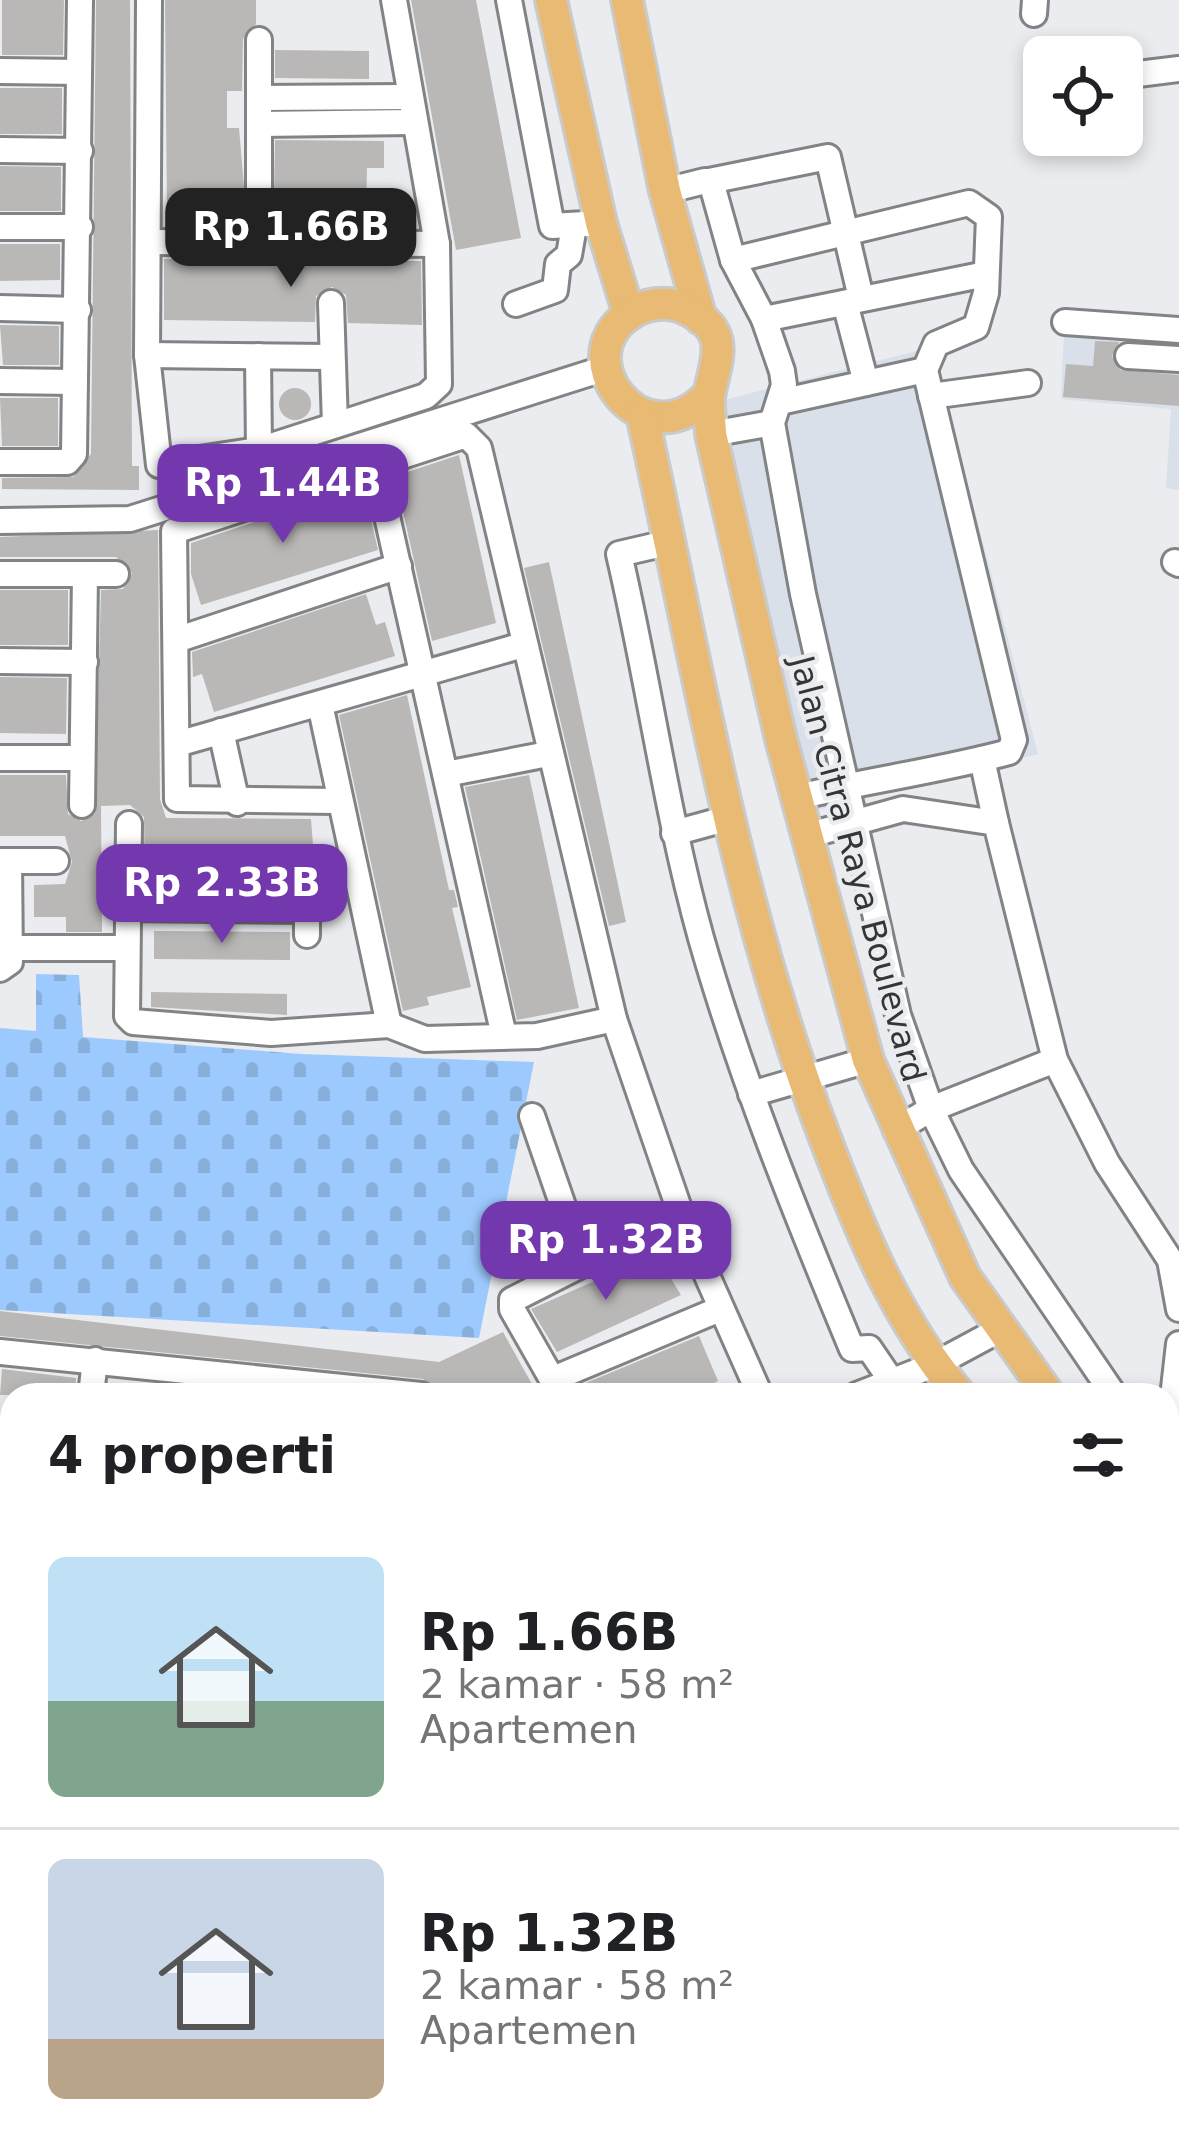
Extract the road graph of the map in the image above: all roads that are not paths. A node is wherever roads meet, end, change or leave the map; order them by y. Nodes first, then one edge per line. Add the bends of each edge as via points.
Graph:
1 (80, 0) edge
2 (149, 0) edge
3 (394, 0) edge
4 (509, 0) edge
5 (550, 0) edge
6 (627, 0) edge
7 (259, 40) dead end
8 (1179, 69) edge
9 (0, 71) edge
10 (80, 72) junction
11 (1143, 73) edge
12 (410, 110) junction
13 (259, 111) junction
14 (0, 150) edge
15 (80, 151) junction
16 (709, 182) junction
17 (259, 189) dead end
18 (665, 190) junction
19 (587, 224) junction
20 (0, 226) edge
21 (80, 227) junction
22 (847, 232) junction
23 (148, 242) junction
24 (437, 244) junction
25 (733, 260) junction
26 (986, 274) junction
27 (853, 301) junction
28 (331, 303) dead end
29 (516, 304) dead end
30 (0, 308) edge
31 (78, 310) junction
32 (629, 314) junction
33 (701, 319) junction
34 (764, 319) junction
35 (1065, 322) dead end
36 (1179, 330) edge
37 (146, 355) junction
38 (258, 356) junction
39 (1129, 356) dead end
40 (330, 357) junction
41 (1179, 359) edge
42 (606, 368) junction
43 (925, 370) junction
44 (0, 381) edge
45 (74, 382) junction
46 (866, 383) junction
47 (1028, 383) dead end
48 (709, 394) junction
49 (932, 396) junction
50 (776, 412) junction
51 (642, 414) junction
52 (335, 424) junction
53 (712, 434) junction
54 (259, 450) junction
55 (0, 462) edge
56 (375, 463) junction
57 (0, 521) edge
58 (670, 542) junction
59 (399, 566) junction
60 (0, 574) edge
61 (85, 574) junction
62 (116, 574) dead end
63 (179, 639) junction
64 (523, 645) junction
65 (0, 661) edge
66 (85, 662) junction
67 (422, 673) junction
68 (320, 704) junction
69 (221, 731) junction
70 (177, 744) junction
71 (548, 754) junction
72 (0, 758) edge
73 (82, 758) junction
74 (982, 759) junction
75 (446, 774) junction
76 (896, 776) junction
77 (847, 785) junction
78 (798, 797) junction
79 (337, 801) junction
80 (236, 802) junction
81 (82, 806) dead end
82 (903, 809) junction
83 (725, 819) junction
84 (855, 821) junction
85 (996, 823) junction
86 (129, 824) dead end
87 (674, 833) junction
88 (806, 836) junction
89 (4, 861) edge
90 (56, 861) dead end
91 (125, 908) junction
92 (307, 935) dead end
93 (124, 948) junction
94 (7, 958) edge
95 (614, 1019) junction
96 (389, 1025) junction
97 (504, 1036) junction
98 (868, 1060) junction
99 (1055, 1060) junction
100 (803, 1081) junction
101 (752, 1094) junction
102 (931, 1109) junction
103 (532, 1116) dead end
104 (896, 1130) junction
105 (685, 1226) junction
106 (583, 1264) junction
107 (720, 1309) junction
108 (1179, 1309) edge
109 (999, 1330) junction
110 (1179, 1344) edge
111 (0, 1352) edge
112 (94, 1360) junction
113 (934, 1365) junction
114 (92, 1383) edge
115 (306, 1383) edge
116 (555, 1383) edge
117 (565, 1383) edge
118 (751, 1383) edge
119 (893, 1383) edge
120 (906, 1383) edge
121 (950, 1383) edge
122 (1040, 1383) edge
123 (1106, 1383) edge
124 (1175, 1383) edge

1 - 10 street
2 - 23 street
3 - 12 street
4 - 19 street via 552,226
5 - 19 main road
6 - 18 main road
7 - 13 street
8 - 11 street
9 - 10 street
10 - 15 street
12 - 13 street
12 - 24 street
13 - 17 street
14 - 15 street
15 - 21 street
16 - 18 street
16 - 22 street via 826,156
16 - 25 street
18 - 33 main road
19 - 29 street via 558,264 555,290
19 - 32 main road
20 - 21 street
21 - 31 street
22 - 25 street
22 - 26 street via 969,203 989,217
22 - 27 street
23 - 24 street
23 - 37 street
24 - 52 street via 439,384 426,396
25 - 34 street
26 - 27 street
26 - 43 street via 976,327 935,344
27 - 34 street
27 - 46 street
28 - 40 street
30 - 31 street
31 - 45 street
32 - 33 main road via 670,304
32 - 42 main road via 608,344
33 - 48 main road via 720,361
34 - 50 street via 782,371
35 - 36 street
37 - 38 street
37 - 54 street via 156,463
38 - 40 street
38 - 54 street
39 - 41 street
40 - 52 street
42 - 51 main road via 625,404
42 - 57 street via 130,519
43 - 46 street
43 - 49 street
44 - 45 street
45 - 55 street via 72,460
46 - 50 street
47 - 49 street
48 - 51 main road via 680,415
48 - 53 main road, Jalan Citra Raya Boulevard
49 - 74 street via 1014,725 1009,752
50 - 53 street
50 - 77 street
51 - 58 main road
52 - 54 street
53 - 78 main road, Jalan Citra Raya Boulevard
56 - 59 street
56 - 63 street via 179,526 172,538
56 - 64 street via 460,435 477,443
58 - 83 main road
58 - 87 street via 619,554
59 - 63 street
59 - 67 street
60 - 61 street
61 - 62 street
61 - 66 street
63 - 70 street
64 - 67 street
64 - 71 street
65 - 66 street
66 - 73 street
67 - 68 street
67 - 75 street
68 - 69 street
68 - 79 street
69 - 70 street
69 - 80 street
70 - 80 street via 177,800
71 - 75 street
71 - 95 street
72 - 73 street
73 - 81 street
74 - 76 street
74 - 85 street
75 - 97 street
76 - 77 street
76 - 82 street
77 - 78 street
77 - 84 street
78 - 88 main road, Jalan Citra Raya Boulevard
79 - 80 street
79 - 96 street
82 - 84 street
82 - 85 street
83 - 87 street
83 - 100 main road
84 - 88 street
84 - 102 street via 898,1015
85 - 99 street
86 - 91 street
87 - 101 street
88 - 98 main road, Jalan Citra Raya Boulevard
89 - 90 street
89 - 94 street
91 - 92 street via 300,910
91 - 93 street
93 - 94 street
93 - 96 street via 133,1022 272,1033
95 - 97 street via 559,1034
95 - 105 street
96 - 97 street via 415,1039
98 - 100 street
98 - 104 main road, Jalan Citra Raya Boulevard
99 - 102 street
99 - 108 street via 1107,1163 1170,1260
100 - 101 street
100 - 113 main road via 896,1306
101 - 119 street via 852,1348 869,1348
102 - 104 street
102 - 123 street via 961,1170
103 - 106 street
104 - 109 main road, Jalan Citra Raya Boulevard via 954,1257
105 - 106 street
105 - 107 street
106 - 116 street via 511,1303
107 - 117 street
107 - 118 street
109 - 113 street
109 - 122 main road, Jalan Citra Raya Boulevard
110 - 124 street
111 - 112 street
112 - 114 street
112 - 115 street
113 - 120 street
113 - 121 main road

